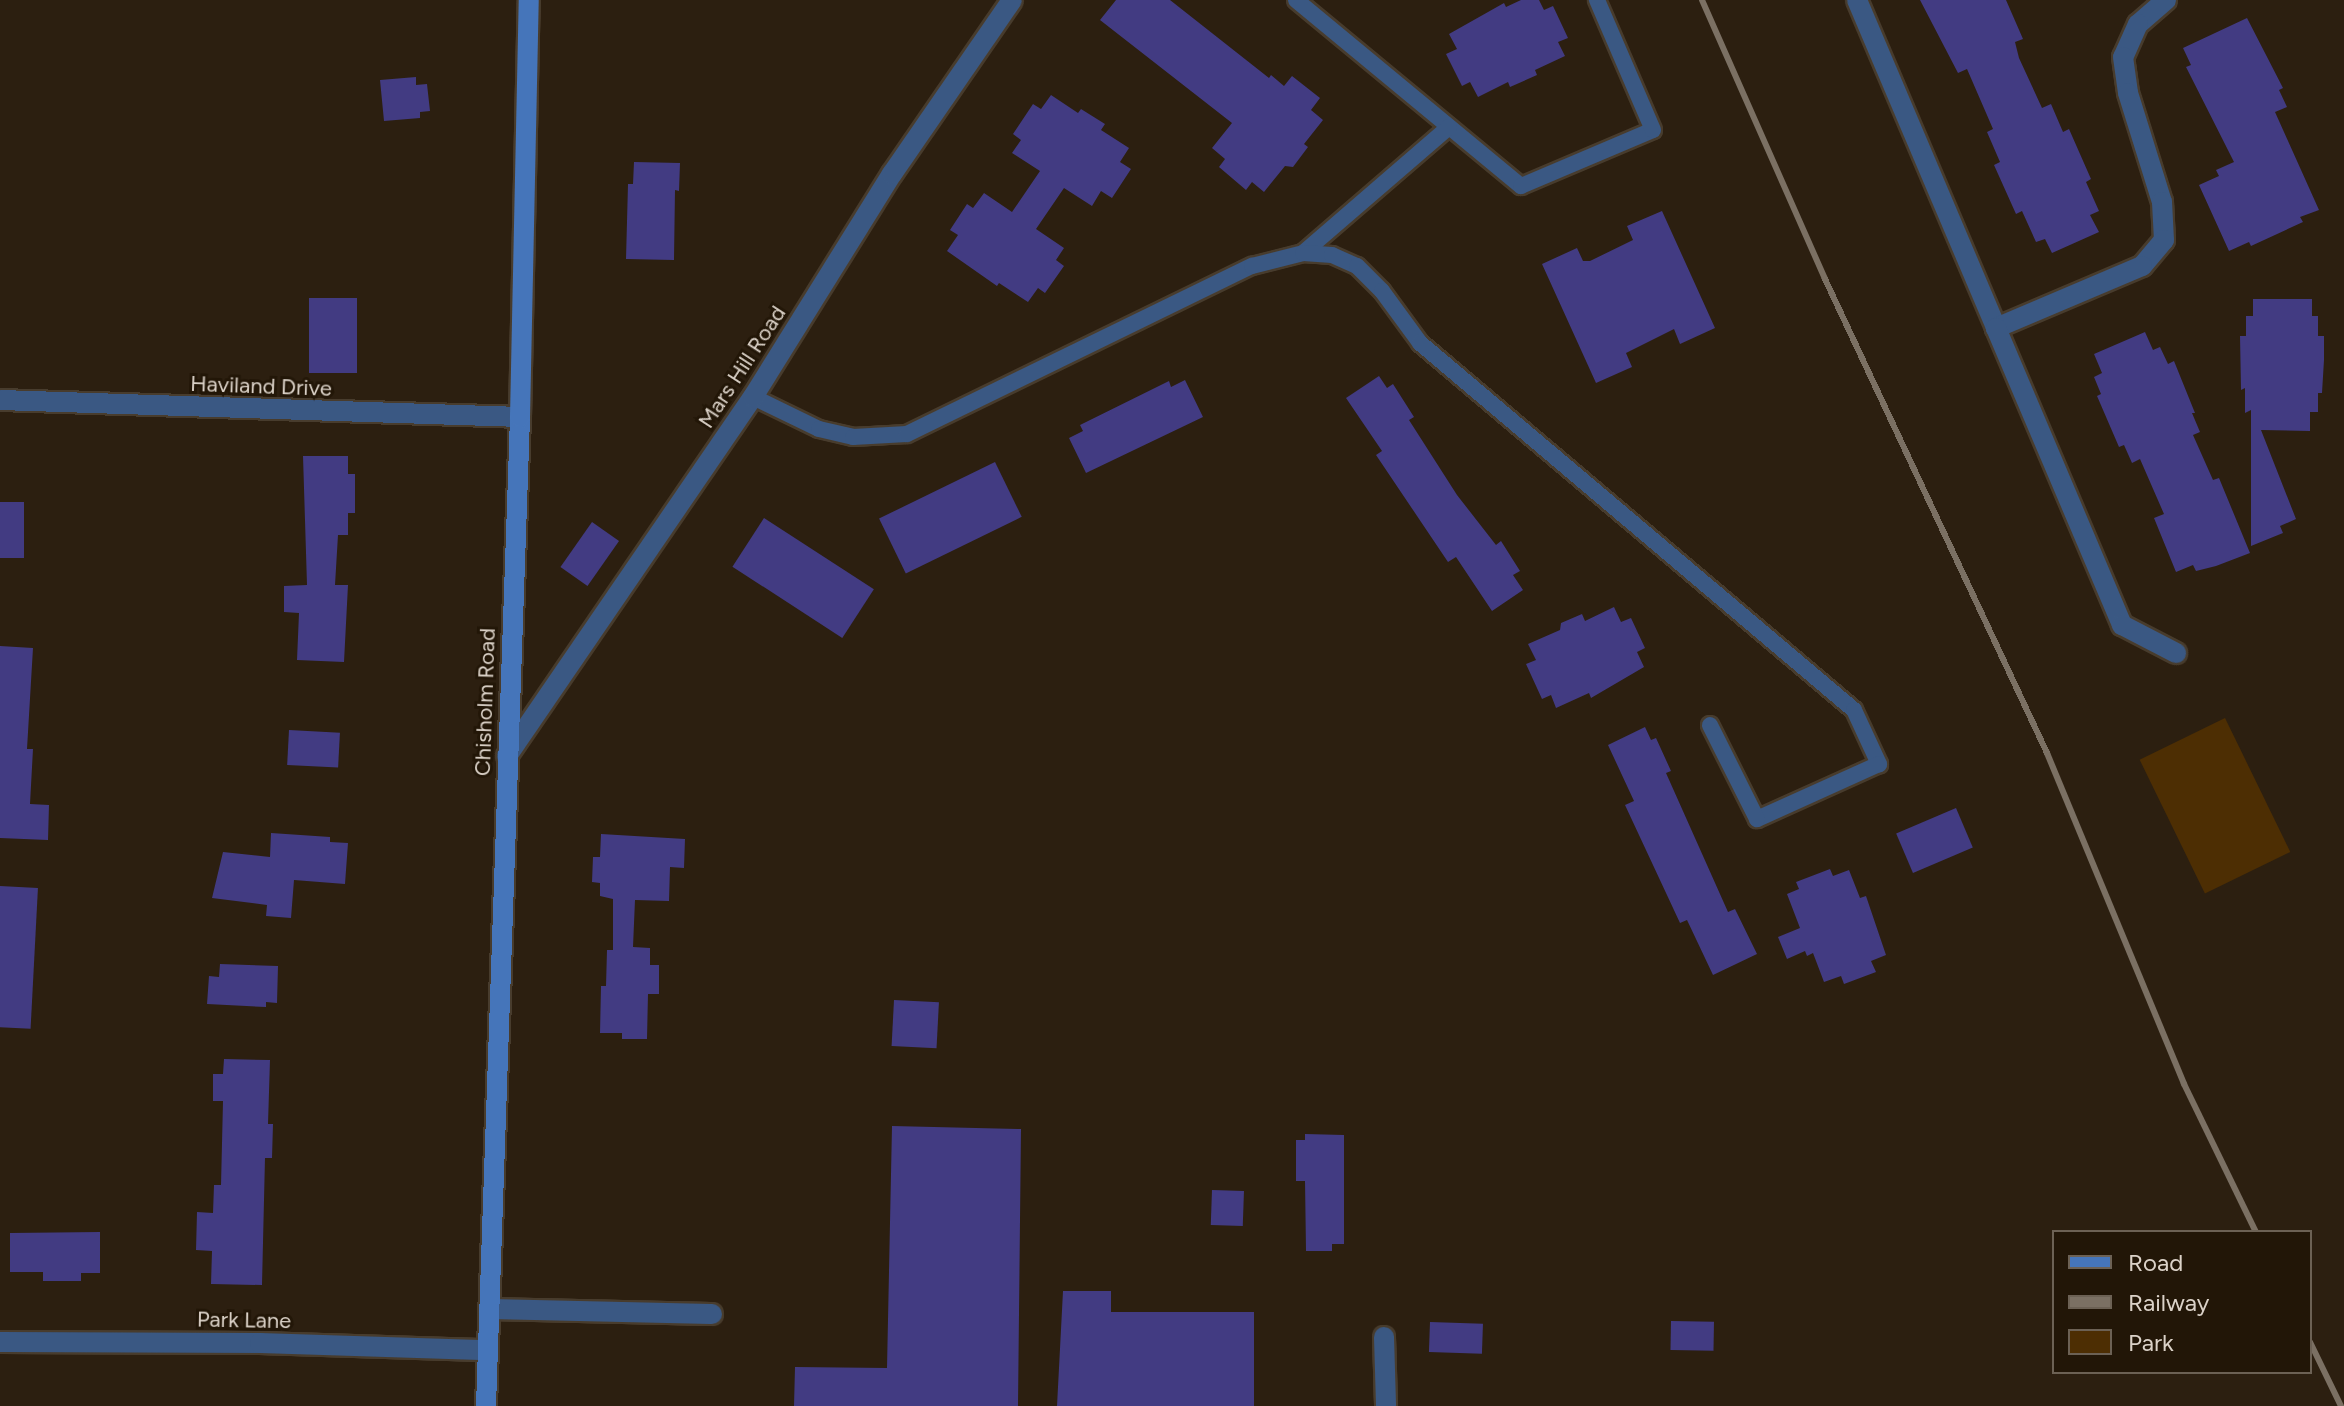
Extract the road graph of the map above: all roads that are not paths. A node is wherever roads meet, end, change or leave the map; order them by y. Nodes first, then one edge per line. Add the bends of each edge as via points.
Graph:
1 (529, 0) edge
2 (1012, 0) edge
3 (1296, 0) edge
4 (1597, 0) edge
5 (1857, 0) edge
6 (2166, 0) edge
7 (1449, 127) junction
8 (1303, 253) junction
9 (1996, 328) junction
10 (753, 397) junction
11 (0, 400) edge
12 (520, 417) junction
13 (2176, 653) dead end
14 (1710, 725) dead end
15 (507, 756) junction
16 (489, 1309) junction
17 (712, 1314) dead end
18 (1384, 1337) dead end
19 (0, 1342) edge
20 (488, 1350) junction
21 (486, 1406) edge
22 (1386, 1406) edge

1 - 12 main road, Chisholm Road
2 - 10 street, Mars Hill Road via 892,174
3 - 7 lane
4 - 7 lane via 1653,130 1521,186
5 - 9 street
6 - 9 street via 2138,24 2123,57 2128,93 2162,202 2164,240 2142,266
7 - 8 lane
8 - 10 lane via 1275,257 1226,277 907,434 853,437 819,429
8 - 14 lane via 1332,255 1357,266 1420,343 1854,710 1879,764 1757,819
9 - 13 street via 2122,625
10 - 15 street, Mars Hill Road
11 - 12 street, Haviland Drive
12 - 15 main road, Chisholm Road
15 - 16 main road, Chisholm Road
16 - 17 street
16 - 20 main road, Chisholm Road
18 - 22 street
19 - 20 street, Park Lane
20 - 21 main road, Chisholm Road

